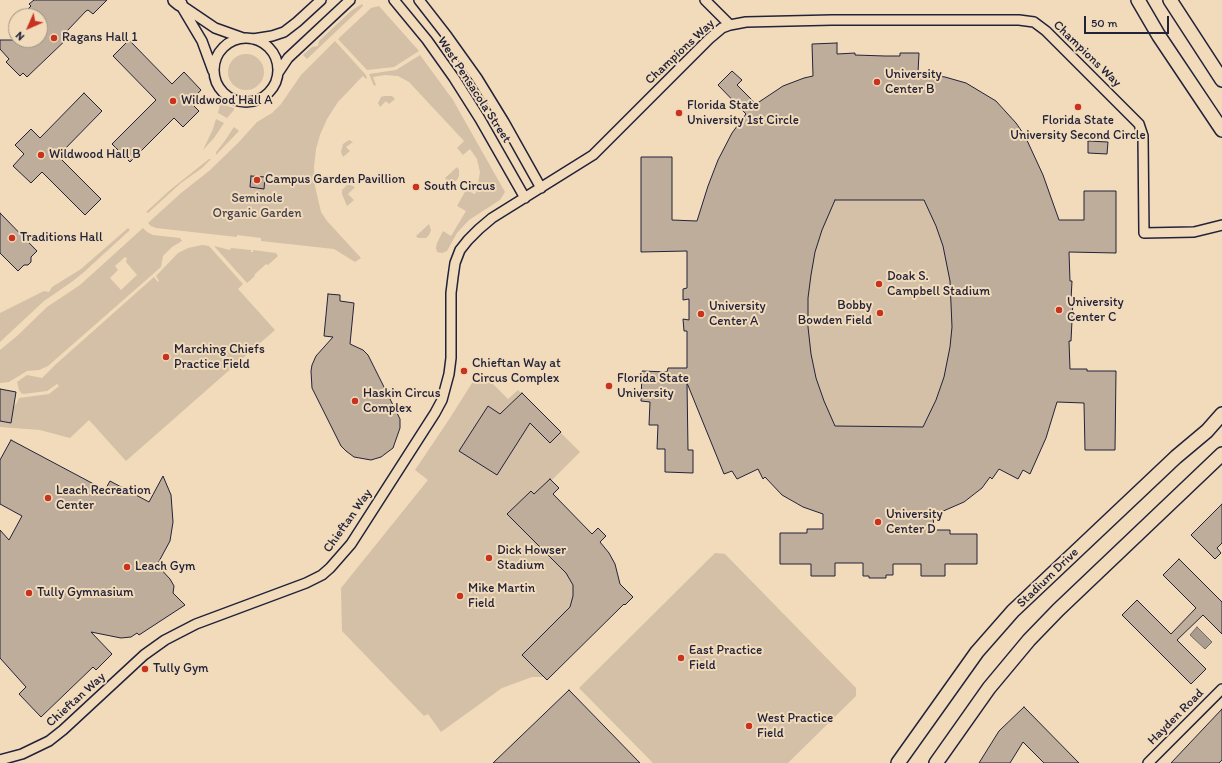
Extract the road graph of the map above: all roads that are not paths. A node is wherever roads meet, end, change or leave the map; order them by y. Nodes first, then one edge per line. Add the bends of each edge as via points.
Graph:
1 (321, 0) edge
2 (350, 0) edge
3 (394, 0) edge
4 (419, 0) edge
5 (705, 0) edge
6 (1138, 0) edge
7 (1170, 0) edge
8 (178, 2) edge
9 (730, 25) junction
10 (247, 38) junction
11 (214, 74) junction
12 (277, 75) junction
13 (1222, 80) edge
14 (1222, 130) edge
15 (541, 188) junction
16 (525, 198) junction
17 (1222, 225) edge
18 (1222, 414) edge
19 (1222, 454) edge
20 (1222, 689) edge
21 (23, 759) edge
22 (0, 760) edge
23 (898, 763) edge
24 (936, 763) edge
25 (1148, 763) edge

1 - 10 street via 284,32 272,36
2 - 12 street via 288,58
3 - 16 street, West Pensacola Street via 454,78
4 - 15 street, West Pensacola Street via 477,78
5 - 9 street
6 - 14 main road
7 - 13 main road
8 - 10 street via 215,28
8 - 11 street via 202,41
9 - 15 street, Champions Way via 709,39 593,156
9 - 17 street, Champions Way via 746,22 832,20 1034,22 1139,124 1144,136 1144,233 1194,232
10 - 11 street via 232,41 220,51 215,62
10 - 12 street via 261,42 269,49 275,59
11 - 12 street via 218,86 226,95 246,102 265,95 274,84
15 - 16 street, Champions Way
16 - 21 street, Chieftan Way via 492,218 460,250 455,263 451,293 451,358 442,400 350,544 330,568 306,583 196,624 165,640 144,655 56,735
18 - 23 main road, Stadium Drive via 1207,431 1013,611 977,652
19 - 24 main road via 1029,640 989,688
20 - 25 street, Hayden Road
21 - 22 street, Chieftan Way

